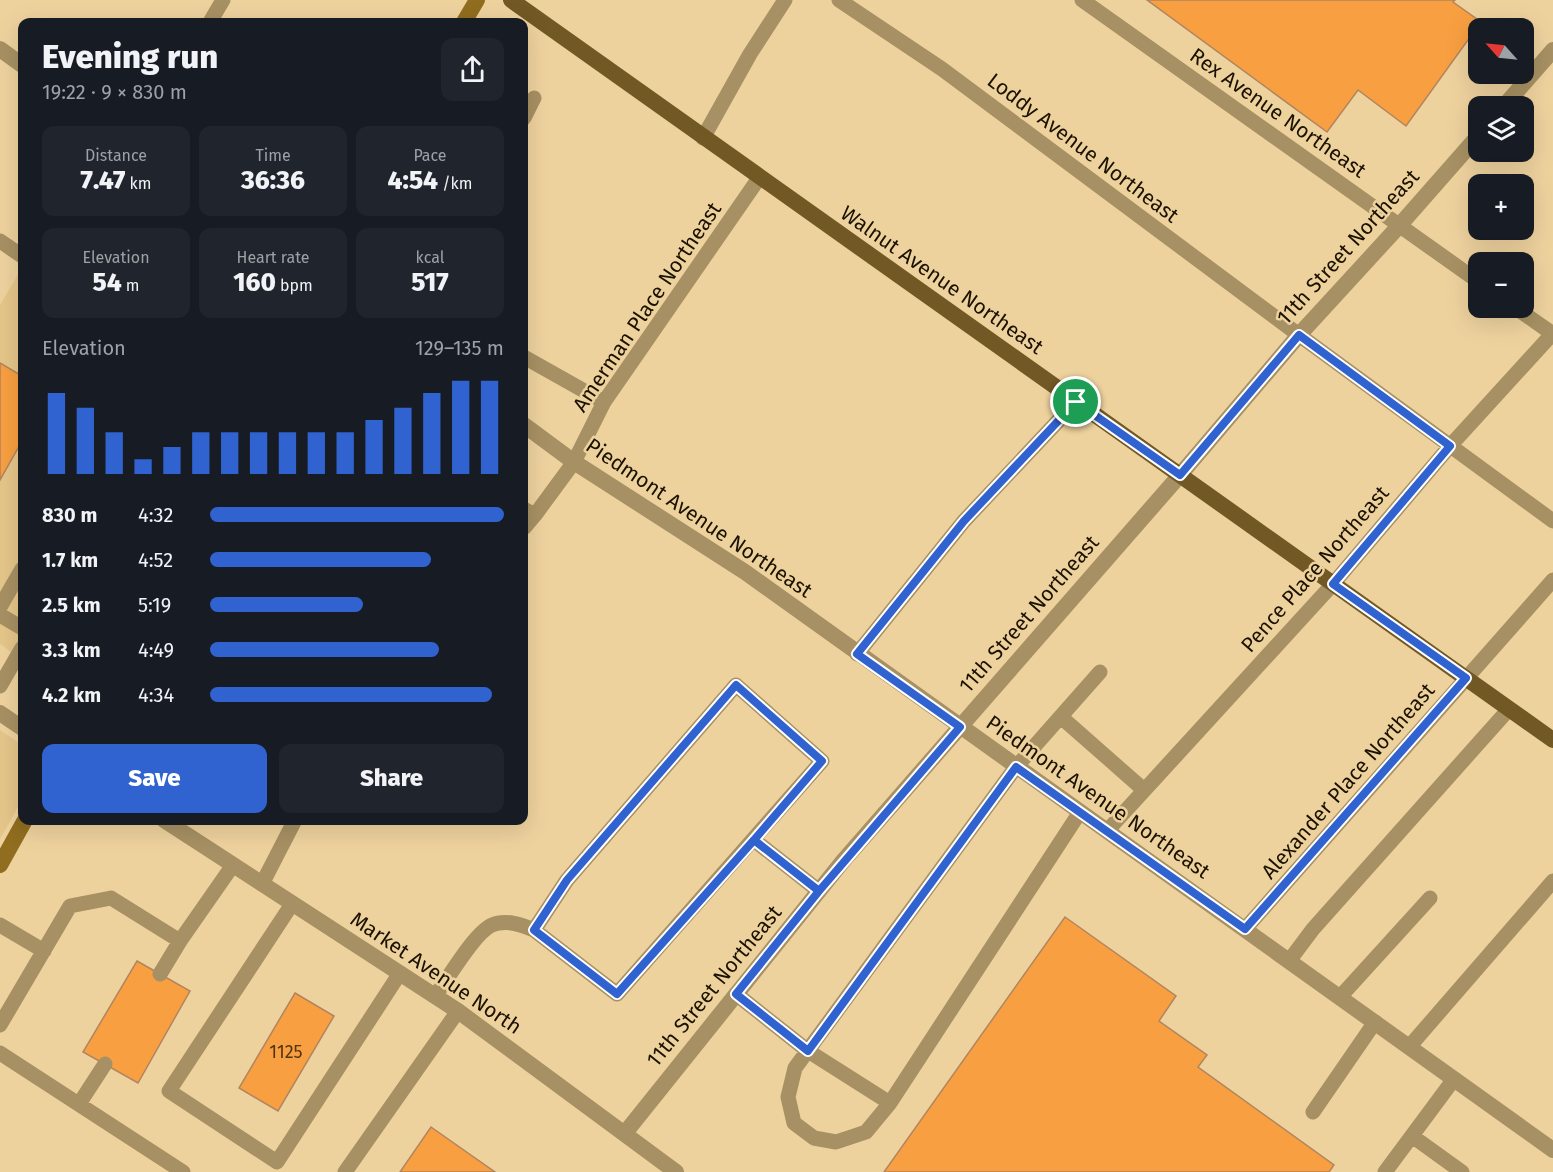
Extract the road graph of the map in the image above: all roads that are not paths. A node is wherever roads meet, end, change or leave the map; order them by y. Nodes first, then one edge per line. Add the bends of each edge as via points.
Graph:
1 (223, 0) edge
2 (477, 0) edge
3 (511, 0) edge
4 (785, 0) edge
5 (839, 0) edge
6 (1082, 0) edge
7 (212, 18) edge
8 (466, 18) edge
9 (0, 49) edge
10 (1553, 50) edge
11 (18, 62) edge
12 (1513, 96) edge
13 (534, 98) dead end
14 (528, 110) edge
15 (703, 138) junction
16 (1468, 147) edge
17 (759, 178) junction
18 (1399, 225) junction
19 (0, 241) edge
20 (18, 253) edge
21 (1468, 274) edge
22 (1530, 318) edge
23 (1553, 334) edge
24 (1299, 335) junction
25 (528, 359) edge
26 (604, 402) junction
27 (1076, 402) junction
28 (528, 428) edge
29 (1450, 446) junction
30 (574, 462) junction
31 (1180, 475) junction
32 (529, 512) edge
33 (1553, 521) edge
34 (18, 576) edge
35 (1553, 580) edge
36 (1333, 584) junction
37 (0, 607) edge
38 (0, 615) edge
39 (18, 626) edge
40 (857, 654) junction
41 (18, 655) edge
42 (1100, 672) dead end
43 (1466, 678) junction
44 (0, 686) edge
45 (1509, 709) junction
46 (0, 713) edge
47 (1061, 717) junction
48 (18, 725) edge
49 (960, 727) junction
50 (1553, 740) edge
51 (1016, 767) junction
52 (1144, 790) junction
53 (1080, 812) junction
54 (22, 825) edge
55 (172, 825) edge
56 (292, 825) edge
57 (1107, 831) junction
58 (754, 840) junction
59 (0, 865) edge
60 (233, 865) junction
61 (1553, 881) edge
62 (262, 884) junction
63 (819, 891) junction
64 (1431, 898) dead end
65 (292, 904) junction
66 (0, 926) edge
67 (1245, 929) junction
68 (534, 930) junction
69 (180, 941) junction
70 (44, 951) junction
71 (1289, 961) junction
72 (400, 973) junction
73 (160, 974) dead end
74 (736, 994) junction
75 (435, 996) junction
76 (1340, 997) junction
77 (458, 1011) junction
78 (1375, 1022) junction
79 (0, 1025) edge
80 (1408, 1047) junction
81 (808, 1051) junction
82 (0, 1053) edge
83 (105, 1064) dead end
84 (1454, 1079) junction
85 (890, 1103) junction
86 (79, 1104) junction
87 (1313, 1113) dead end
88 (625, 1134) junction
89 (1412, 1137) junction
90 (1553, 1150) edge
91 (183, 1172) edge
92 (345, 1172) edge
93 (676, 1172) edge
94 (1385, 1172) edge
95 (1462, 1172) edge

1 - 7 lane
2 - 8 main road
3 - 15 main road, Walnut Avenue Northeast
4 - 15 lane
5 - 24 lane, Loddy Avenue Northeast via 942,69
6 - 18 lane, Rex Avenue Northeast
9 - 11 street
10 - 12 street
13 - 14 lane
15 - 17 main road, Walnut Avenue Northeast
16 - 18 street, 11th Street Northeast
17 - 26 lane, Amerman Place Northeast
17 - 27 main road, Walnut Avenue Northeast
18 - 21 lane, Rex Avenue Northeast
18 - 24 street, 11th Street Northeast
19 - 20 lane
22 - 23 lane
23 - 29 lane, Pence Place Northeast
24 - 29 lane, Loddy Avenue Northeast
24 - 31 street, 11th Street Northeast
25 - 26 lane
26 - 30 lane, Amerman Place Northeast
27 - 31 main road, Walnut Avenue Northeast
27 - 40 lane via 964,521
28 - 30 street, Piedmont Avenue Northeast
29 - 33 lane, Loddy Avenue Northeast
29 - 36 lane, Pence Place Northeast
30 - 32 lane, Amerman Place Northeast
30 - 40 street, Piedmont Avenue Northeast via 746,573
31 - 36 main road, Walnut Avenue Northeast
31 - 49 street, 11th Street Northeast
34 - 37 lane
35 - 43 lane, Alexander Place Northeast
36 - 43 main road, Walnut Avenue Northeast
36 - 52 lane, Pence Place Northeast
38 - 39 lane
40 - 49 street, Piedmont Avenue Northeast
41 - 44 lane
42 - 47 lane
43 - 45 main road, Walnut Avenue Northeast
43 - 67 lane, Alexander Place Northeast
45 - 50 main road, Walnut Avenue Northeast
45 - 71 lane
46 - 48 street
47 - 51 lane
47 - 52 lane
49 - 51 street, Piedmont Avenue Northeast
49 - 63 street, 11th Street Northeast
51 - 53 street, Piedmont Avenue Northeast
51 - 81 lane
52 - 57 lane, Pence Place Northeast
53 - 57 street, Piedmont Avenue Northeast
53 - 85 lane
54 - 59 main road
55 - 60 street, Market Avenue North
56 - 62 lane
57 - 67 street, Piedmont Avenue Northeast
58 - 63 lane
58 - 68 lane via 617,994
58 - 68 lane via 822,761 736,685 567,880
60 - 62 street, Market Avenue North
60 - 69 lane
61 - 80 lane
62 - 65 street, Market Avenue North
63 - 74 street, 11th Street Northeast
64 - 76 lane
65 - 72 street, Market Avenue North
65 - 72 lane via 169,1091 277,1161
66 - 70 lane
67 - 71 street, Piedmont Avenue Northeast
68 - 75 lane via 517,923 493,925 477,938
69 - 70 lane via 111,898 70,906
69 - 73 lane
70 - 79 lane
71 - 76 street, Piedmont Avenue Northeast
72 - 75 street, Market Avenue North
74 - 81 lane
74 - 88 street, 11th Street Northeast
75 - 77 street, Market Avenue North
76 - 78 street, Piedmont Avenue Northeast
77 - 88 street, Market Avenue North
77 - 92 lane
78 - 80 street, Piedmont Avenue Northeast
78 - 87 lane
80 - 84 street, Piedmont Avenue Northeast
81 - 85 lane
81 - 85 lane via 795,1068 788,1097 794,1123 814,1138 836,1142 866,1132
82 - 86 lane
83 - 86 lane
84 - 89 lane
84 - 90 street, Piedmont Avenue Northeast
86 - 91 lane
88 - 93 street, Market Avenue North
89 - 94 lane
89 - 95 lane

